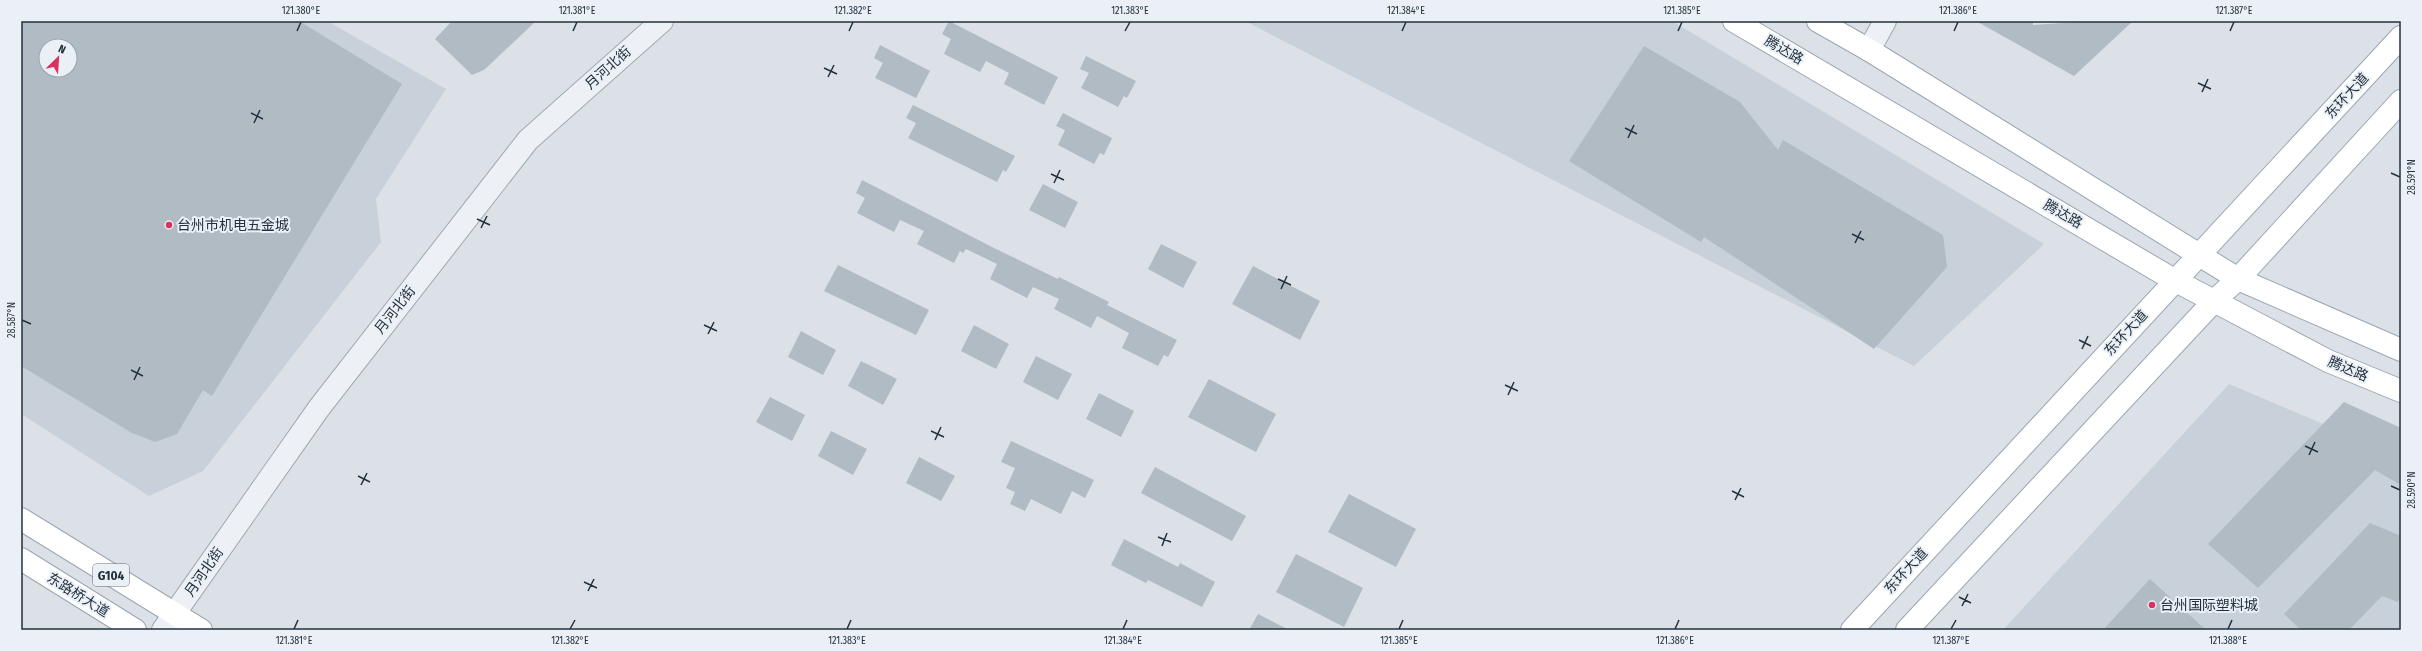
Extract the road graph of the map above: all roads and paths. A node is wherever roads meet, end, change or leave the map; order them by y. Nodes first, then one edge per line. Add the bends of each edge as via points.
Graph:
1 (662, 21) edge
2 (1734, 21) edge
3 (1818, 21) edge
4 (1885, 21) edge
5 (2401, 37) edge
6 (1869, 50) junction
7 (2401, 101) edge
8 (2200, 254) junction
9 (2238, 279) junction
10 (2174, 280) junction
11 (2215, 300) junction
12 (2401, 350) edge
13 (2401, 391) edge
14 (21, 519) edge
15 (21, 559) edge
16 (169, 622) edge
17 (135, 630) edge
18 (201, 630) edge
19 (1852, 630) edge
20 (1907, 630) edge

1 - 16 street, 月河北街 via 528,140 319,408
2 - 10 main road, 腾达路
3 - 6 main road
4 - 6 street
5 - 8 main road, 东环大道
6 - 8 main road
7 - 9 main road
8 - 9 main road
8 - 10 main road, 东环大道
9 - 11 main road
9 - 12 main road
10 - 11 main road, 腾达路
10 - 19 main road, 东环大道
11 - 13 main road, 腾达路 via 2328,361
11 - 20 main road
14 - 16 main road, G104
15 - 17 main road, 东路桥大道 / G104
16 - 18 main road, G104

